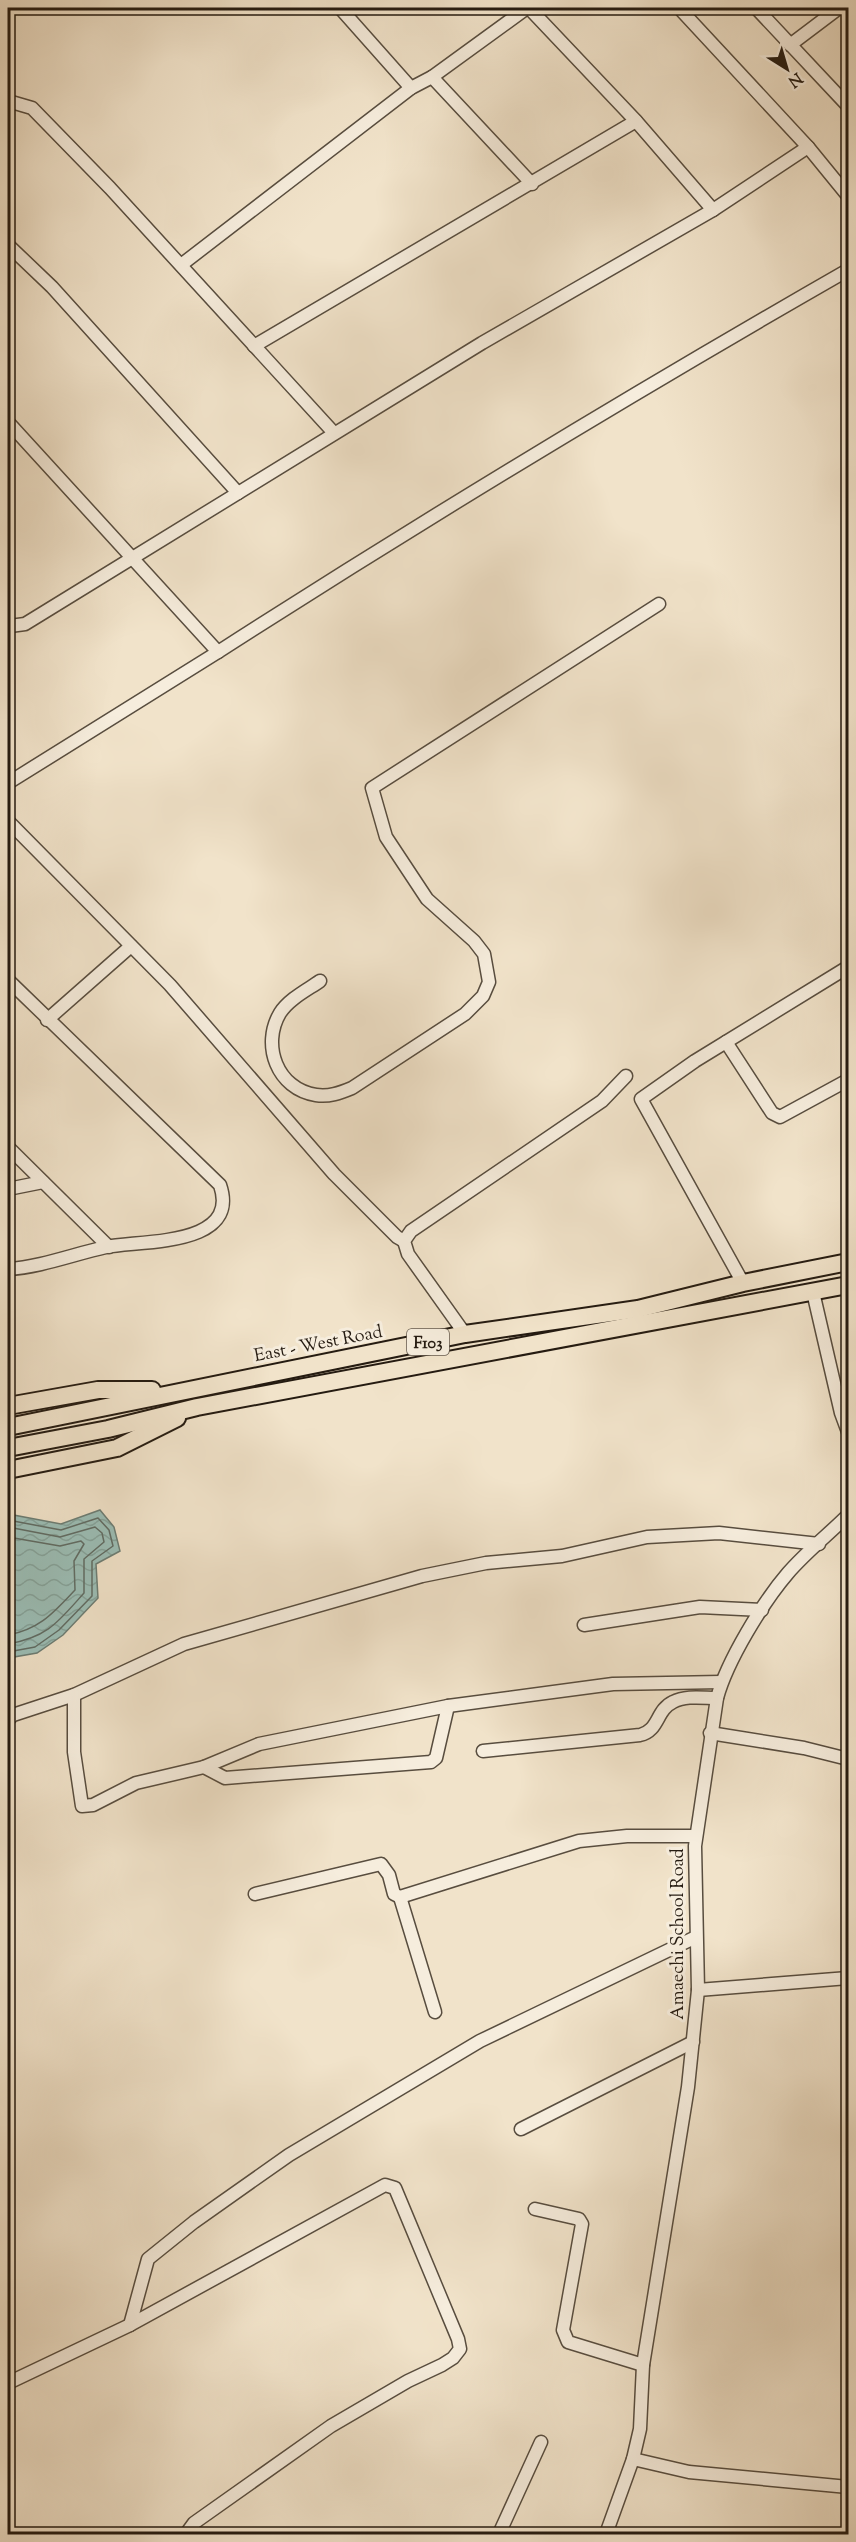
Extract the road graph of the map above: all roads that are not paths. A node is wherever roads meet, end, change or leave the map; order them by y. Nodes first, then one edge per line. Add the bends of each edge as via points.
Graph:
1 (340, 8) edge
2 (528, 8) edge
3 (678, 8) edge
4 (756, 8) edge
5 (839, 8) edge
6 (790, 45) junction
7 (432, 77) junction
8 (411, 88) junction
9 (8, 101) edge
10 (849, 106) edge
11 (636, 121) junction
12 (808, 147) junction
13 (532, 184) junction
14 (849, 196) edge
15 (713, 210) junction
16 (8, 245) edge
17 (181, 266) junction
18 (849, 270) edge
19 (254, 346) junction
20 (8, 422) edge
21 (334, 433) junction
22 (238, 493) junction
23 (133, 558) junction
24 (659, 604) dead end
25 (8, 622) edge
26 (218, 651) junction
27 (8, 783) edge
28 (8, 821) edge
29 (131, 946) junction
30 (849, 967) edge
31 (8, 980) edge
32 (320, 981) dead end
33 (47, 1020) junction
34 (726, 1042) junction
35 (626, 1076) dead end
36 (849, 1080) edge
37 (8, 1147) edge
38 (43, 1182) junction
39 (8, 1189) edge
40 (404, 1241) junction
41 (109, 1247) junction
42 (849, 1262) edge
43 (8, 1269) edge
44 (743, 1283) junction
45 (849, 1285) edge
46 (813, 1292) junction
47 (465, 1334) junction
48 (183, 1390) junction
49 (8, 1406) edge
50 (197, 1407) junction
51 (8, 1427) edge
52 (849, 1432) edge
53 (8, 1448) edge
54 (8, 1470) edge
55 (849, 1515) edge
56 (819, 1544) junction
57 (762, 1610) junction
58 (584, 1625) dead end
59 (721, 1682) junction
60 (74, 1695) junction
61 (717, 1698) junction
62 (448, 1707) junction
63 (8, 1720) edge
64 (710, 1733) junction
65 (483, 1751) dead end
66 (849, 1758) edge
67 (204, 1767) junction
68 (696, 1836) junction
69 (255, 1894) dead end
70 (400, 1897) junction
71 (696, 1937) junction
72 (849, 1978) edge
73 (698, 1990) junction
74 (435, 2012) dead end
75 (693, 2042) junction
76 (521, 2128) dead end
77 (536, 2209) dead end
78 (130, 2325) junction
79 (643, 2365) junction
80 (8, 2383) edge
81 (541, 2442) dead end
82 (633, 2459) junction
83 (849, 2487) edge
84 (186, 2535) edge
85 (499, 2535) edge
86 (606, 2535) edge

1 - 8 street
2 - 7 street
2 - 11 street
3 - 12 street
4 - 6 street
5 - 6 street
6 - 10 street
7 - 8 street
7 - 13 street
8 - 17 street
9 - 17 street via 32,108
11 - 13 street
11 - 15 street
12 - 14 street
12 - 15 street
13 - 19 street
15 - 21 street
16 - 22 street via 52,287
17 - 19 street
18 - 26 street via 377,550
19 - 21 street
20 - 23 street
21 - 22 street
22 - 23 street
23 - 25 street via 25,624 10,626
23 - 26 street
24 - 32 street via 372,788 386,837 413,881 484,954 489,982 483,996 465,1014 352,1088 335,1095 316,1096 299,1090 285,1078 275,1063 271,1045 273,1027 282,1010
26 - 27 street
28 - 29 street
29 - 33 street
29 - 40 street via 170,985 334,1174
30 - 34 street
31 - 33 street
33 - 41 street via 220,1185 224,1198 219,1215 198,1233 180,1239
34 - 36 street via 772,1113 780,1117
34 - 44 street via 641,1099
35 - 40 street via 602,1101 411,1231
37 - 38 street
38 - 39 street
38 - 41 street
40 - 47 street via 408,1254
41 - 43 street
42 - 44 main road, East - West Road / F103
44 - 47 main road, East - West Road / F103 via 639,1309
45 - 46 main road, F103
46 - 50 main road, F103
46 - 52 street via 841,1413
47 - 48 main road, East - West Road / F103
48 - 49 main road via 98,1390
48 - 51 main road, East - West Road / F103
50 - 53 main road, F103
50 - 54 main road via 117,1448
55 - 56 street, Amaechi School Road
56 - 57 street, Amaechi School Road via 788,1573
56 - 60 street via 719,1533 647,1537 562,1556 486,1563 422,1576 184,1644
57 - 58 street via 700,1607
57 - 59 street, Amaechi School Road
59 - 61 street, Amaechi School Road
59 - 62 street via 613,1684
60 - 63 street
60 - 67 street via 74,1752 82,1806 93,1805 136,1783
61 - 64 street, Amaechi School Road
61 - 65 street via 682,1698 672,1702 663,1708 653,1730 640,1735
62 - 67 street via 259,1744
62 - 67 street via 436,1758 424,1764 225,1778
64 - 66 street
64 - 68 street, Amaechi School Road
68 - 70 street via 579,1841
68 - 71 street, Amaechi School Road
69 - 70 street via 381,1864 394,1894
70 - 74 street
71 - 73 street, Amaechi School Road
71 - 78 street via 480,2041 289,2155 148,2259
72 - 73 street
73 - 75 street, Amaechi School Road
75 - 76 street
75 - 79 street, Amaechi School Road
77 - 79 street via 579,2219 582,2224 564,2338
78 - 80 street
78 - 84 street via 385,2185 395,2188 458,2339 460,2349 453,2358 331,2426 194,2523
79 - 82 street, Amaechi School Road via 640,2429
81 - 85 street
82 - 83 street via 689,2472
82 - 86 street, Amaechi School Road

